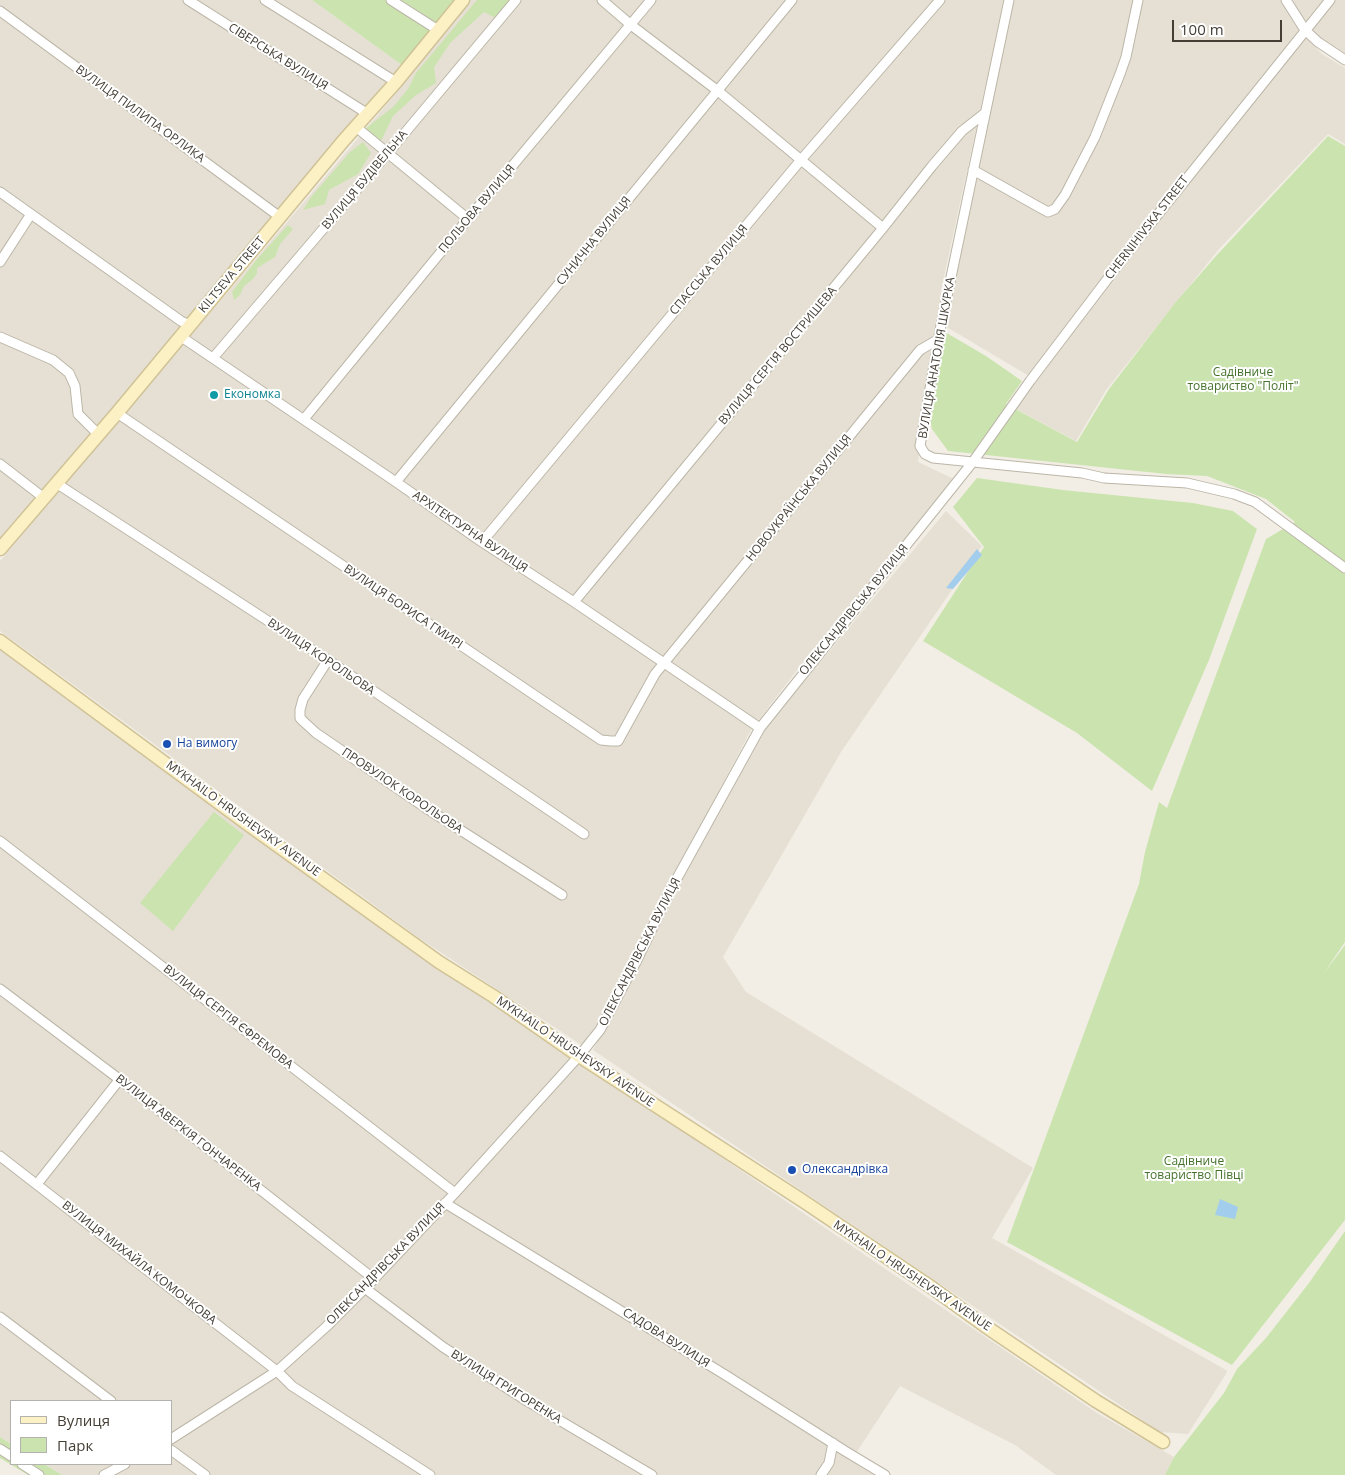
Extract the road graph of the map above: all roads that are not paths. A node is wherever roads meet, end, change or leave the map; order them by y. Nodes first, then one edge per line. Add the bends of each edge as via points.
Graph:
1 (188, 0) edge
2 (265, 0) edge
3 (390, 0) edge
4 (463, 0) edge
5 (516, 0) edge
6 (602, 0) edge
7 (651, 0) edge
8 (792, 0) edge
9 (940, 0) edge
10 (1009, 0) edge
11 (1138, 0) edge
12 (1286, 0) edge
13 (1330, 0) edge
14 (0, 11) edge
15 (631, 25) junction
16 (438, 30) junction
17 (1305, 30) junction
18 (1345, 60) edge
19 (396, 82) junction
20 (718, 91) junction
21 (985, 113) junction
22 (368, 114) junction
23 (356, 127) junction
24 (388, 153) junction
25 (800, 161) junction
26 (973, 170) junction
27 (0, 192) edge
28 (31, 214) junction
29 (280, 217) junction
30 (468, 219) junction
31 (883, 228) junction
32 (0, 262) edge
33 (189, 325) junction
34 (180, 336) junction
35 (0, 337) edge
36 (939, 339) junction
37 (213, 358) junction
38 (116, 413) junction
39 (304, 420) junction
40 (98, 434) junction
41 (972, 463) junction
42 (0, 464) edge
43 (396, 482) junction
44 (56, 483) junction
45 (44, 498) junction
46 (482, 542) junction
47 (0, 549) edge
48 (1345, 568) edge
49 (574, 602) junction
50 (0, 641) edge
51 (328, 660) junction
52 (664, 663) junction
53 (760, 728) junction
54 (584, 834) dead end
55 (0, 841) edge
56 (562, 895) dead end
57 (0, 989) edge
58 (579, 1056) junction
59 (120, 1079) junction
60 (0, 1156) edge
61 (37, 1184) junction
62 (456, 1193) junction
63 (445, 1203) junction
64 (374, 1280) junction
65 (366, 1289) junction
66 (0, 1317) edge
67 (277, 1371) junction
68 (110, 1400) edge
69 (172, 1439) edge
70 (1164, 1442) dead end
71 (833, 1444) junction
72 (172, 1451) edge
73 (24, 1465) edge
74 (123, 1465) edge
75 (641, 1473) edge
76 (40, 1475) edge
77 (104, 1475) edge
78 (205, 1475) edge
79 (430, 1475) edge
80 (652, 1475) edge
81 (821, 1475) edge
82 (886, 1475) edge

1 - 22 street, СІВЕРСЬКА ВУЛИЦЯ
2 - 19 street
3 - 16 street
4 - 16 street, KILTSEVA STREET
5 - 24 street, ВУЛИЦЯ БУДІВЕЛЬНА
6 - 15 street
7 - 15 street, ПОЛЬОВА ВУЛИЦЯ
8 - 20 street, СУНИЧНА ВУЛИЦЯ
9 - 25 street, СПАССЬКА ВУЛИЦЯ
10 - 21 street, ВУЛИЦЯ АНАТОЛІЯ ШКУРКА
11 - 26 street via 1126,57 1095,137 1055,209 1048,212
12 - 17 street
13 - 17 street, CHERNIHIVSKA STREET
14 - 29 street, ВУЛИЦЯ ПИЛИПА ОРЛИКА
15 - 20 street
15 - 30 street, ПОЛЬОВА ВУЛИЦЯ
16 - 19 street, KILTSEVA STREET
17 - 18 street
17 - 41 street, CHERNIHIVSKA STREET via 1131,248
19 - 22 street, KILTSEVA STREET
20 - 25 street
20 - 43 street, СУНИЧНА ВУЛИЦЯ
21 - 26 street, ВУЛИЦЯ АНАТОЛІЯ ШКУРКА
21 - 31 street, ВУЛИЦЯ СЕРГІЯ ВОСТРИШЕВА via 962,132
22 - 23 street, KILTSEVA STREET
23 - 24 street
23 - 29 street, KILTSEVA STREET
24 - 30 street
24 - 37 street, ВУЛИЦЯ БУДІВЕЛЬНА
25 - 31 street
25 - 46 street, СПАССЬКА ВУЛИЦЯ
26 - 36 street, ВУЛИЦЯ АНАТОЛІЯ ШКУРКА
27 - 28 street
28 - 32 street
28 - 33 street
29 - 33 street, KILTSEVA STREET
30 - 39 street, ПОЛЬОВА ВУЛИЦЯ
31 - 49 street, ВУЛИЦЯ СЕРГІЯ ВОСТРИШЕВА
33 - 34 street, KILTSEVA STREET
34 - 37 street, АРХІТЕКТУРНА ВУЛИЦЯ
34 - 38 street, KILTSEVA STREET
35 - 40 street via 53,360 69,373 75,386 78,414
36 - 41 street, ВУЛИЦЯ АНАТОЛІЯ ШКУРКА via 920,446 933,458
36 - 52 street, НОВОУКРАЇНСЬКА ВУЛИЦЯ via 920,350
37 - 39 street, АРХІТЕКТУРНА ВУЛИЦЯ
38 - 40 street, KILTSEVA STREET
38 - 52 street, ВУЛИЦЯ БОРИСА ГМИРІ via 601,740 618,741
39 - 43 street, АРХІТЕКТУРНА ВУЛИЦЯ
40 - 44 street, KILTSEVA STREET
41 - 48 street, ВУЛИЦЯ АНАТОЛІЯ ШКУРКА via 1104,478 1187,483 1234,494 1255,502
41 - 53 street, ОЛЕКСАНДРІВСЬКА ВУЛИЦЯ
42 - 45 street
43 - 46 street, АРХІТЕКТУРНА ВУЛИЦЯ
44 - 45 street, KILTSEVA STREET
44 - 51 street, ВУЛИЦЯ КОРОЛЬОВА
45 - 47 street, KILTSEVA STREET
46 - 49 street, АРХІТЕКТУРНА ВУЛИЦЯ
49 - 52 street, АРХІТЕКТУРНА ВУЛИЦЯ
50 - 58 street, MYKHAILO HRUSHEVSKY AVENUE via 439,962
51 - 54 street, ВУЛИЦЯ КОРОЛЬОВА
51 - 56 street, ПРОВУЛОК КОРОЛЬОВА via 303,699 300,718 316,733 426,808
52 - 53 street, АРХІТЕКТУРНА ВУЛИЦЯ
53 - 58 street, ОЛЕКСАНДРІВСЬКА ВУЛИЦЯ via 670,891 600,1030
55 - 62 street, ВУЛИЦЯ СЕРГІЯ ЄФРЕМОВА
57 - 59 street, ВУЛИЦЯ АВЕРКІЯ ГОНЧАРЕНКА
58 - 62 street, ОЛЕКСАНДРІВСЬКА ВУЛИЦЯ
58 - 70 street, MYKHAILO HRUSHEVSKY AVENUE via 931,1287 1096,1401
59 - 61 street
59 - 64 street, ВУЛИЦЯ АВЕРКІЯ ГОНЧАРЕНКА
60 - 61 street, ВУЛИЦЯ МИХАЙЛА КОМОЧКОВА
61 - 67 street, ВУЛИЦЯ МИХАЙЛА КОМОЧКОВА
62 - 63 street, ОЛЕКСАНДРІВСЬКА ВУЛИЦЯ
63 - 64 street, ОЛЕКСАНДРІВСЬКА ВУЛИЦЯ
63 - 71 street, САДОВА ВУЛИЦЯ
64 - 65 street, ОЛЕКСАНДРІВСЬКА ВУЛИЦЯ
65 - 67 street, ОЛЕКСАНДРІВСЬКА ВУЛИЦЯ
65 - 75 street, ВУЛИЦЯ ГРИГОРЕНКА via 443,1347
66 - 68 street
67 - 69 street, ОЛЕКСАНДРІВСЬКА ВУЛИЦЯ
67 - 79 street, ВУЛИЦЯ МИХАЙЛА КОМОЧКОВА via 292,1386
71 - 81 street via 829,1464
71 - 82 street, САДОВА ВУЛИЦЯ
72 - 78 street
73 - 76 street
74 - 77 street
75 - 80 street, ВУЛИЦЯ ГРИГОРЕНКА

